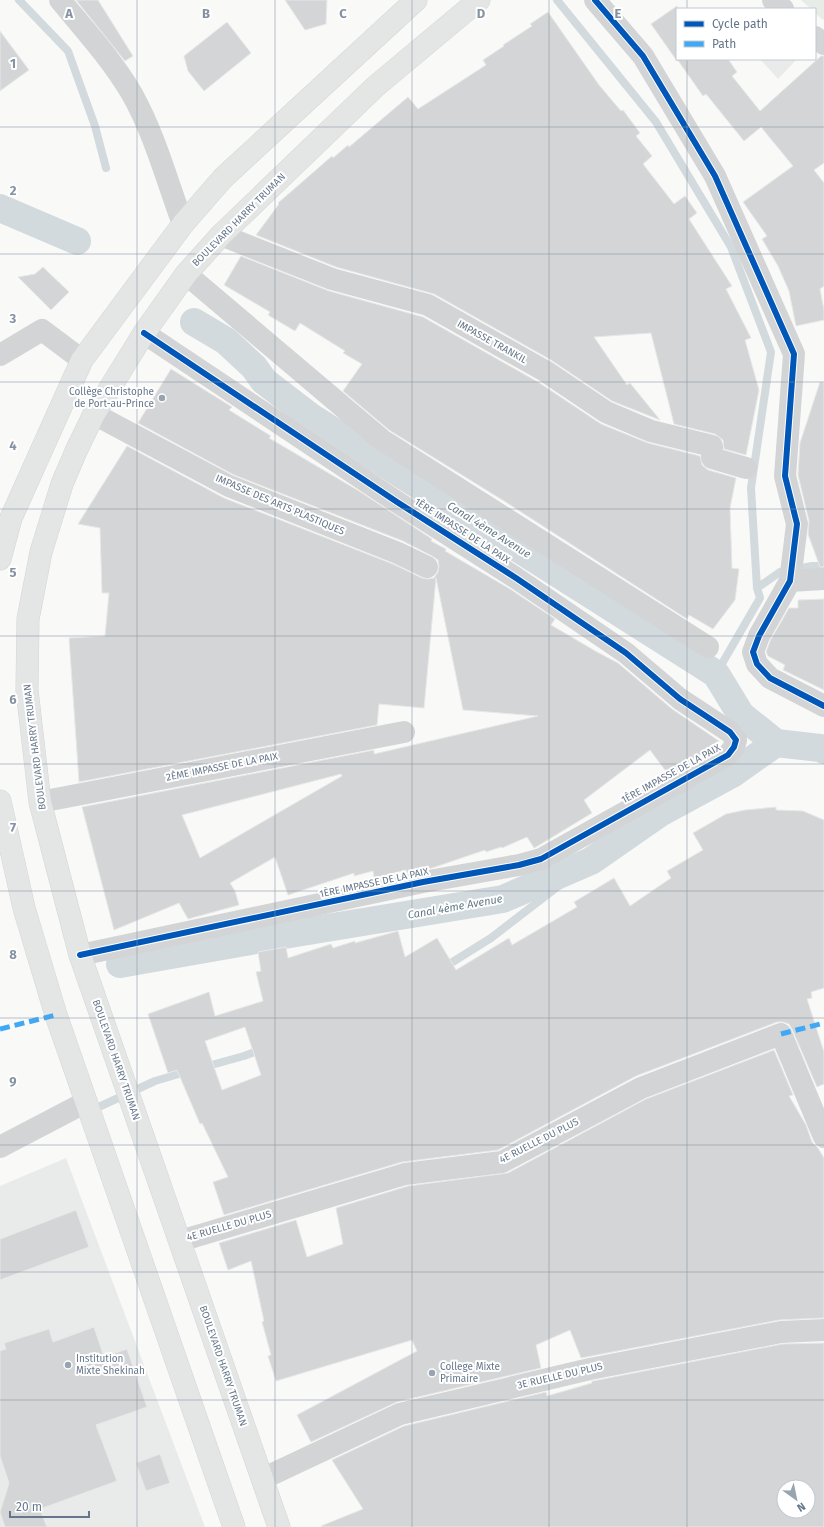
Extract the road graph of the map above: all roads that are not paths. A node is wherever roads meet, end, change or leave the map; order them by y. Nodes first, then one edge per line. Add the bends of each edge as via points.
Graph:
1 (60, 0) edge
2 (416, 0) edge
3 (479, 0) edge
4 (595, 0) edge
5 (773, 0) edge
6 (782, 8) edge
7 (816, 38) edge
8 (824, 44) edge
9 (183, 224) junction
10 (221, 235) junction
11 (186, 274) junction
12 (144, 333) junction
13 (0, 355) edge
14 (82, 360) junction
15 (94, 414) junction
16 (746, 468) dead end
17 (5, 516) edge
18 (0, 559) edge
19 (427, 567) dead end
20 (824, 579) edge
21 (790, 581) junction
22 (708, 647) dead end
23 (824, 706) edge
24 (404, 732) dead end
25 (0, 801) edge
26 (40, 802) junction
27 (80, 955) junction
28 (86, 1102) junction
29 (824, 1136) edge
30 (0, 1147) edge
31 (180, 1241) junction
32 (824, 1330) edge
33 (262, 1479) junction
34 (234, 1527) edge
35 (279, 1527) edge

1 - 9 street via 132,94 158,153
2 - 9 main road via 223,178
3 - 10 main road, BOULEVARD HARRY TRUMAN via 376,86
4 - 21 street via 642,56 715,176 794,354 785,476 798,524
5 - 6 street
7 - 8 street
9 - 14 main road
10 - 11 main road, BOULEVARD HARRY TRUMAN
10 - 16 street, IMPASSE TRANKIL via 332,279 428,305 545,372 606,412 651,431 712,446 712,458
11 - 12 main road, BOULEVARD HARRY TRUMAN
11 - 22 street via 382,440
12 - 15 main road, BOULEVARD HARRY TRUMAN
12 - 27 street, 1ÈRE IMPASSE DE LA PAIX via 626,653 680,698 730,732 736,740 728,755 541,859
13 - 14 street via 42,330
14 - 17 main road
15 - 19 street, IMPASSE DES ARTS PLASTIQUES via 228,486 398,553
15 - 26 main road, BOULEVARD HARRY TRUMAN via 62,484 42,552 28,619 27,690
17 - 18 main road
20 - 21 street
21 - 23 street via 759,636 753,652 757,664 770,678
24 - 26 street, 2ÈME IMPASSE DE LA PAIX
25 - 28 main road via 24,908 56,1015
26 - 27 main road, BOULEVARD HARRY TRUMAN
27 - 31 main road, BOULEVARD HARRY TRUMAN
28 - 30 street
28 - 34 main road
29 - 31 street, 4E RUELLE DU PLUS via 781,1034 641,1088 502,1162 405,1174
31 - 33 main road, BOULEVARD HARRY TRUMAN
32 - 33 street, 3E RUELLE DU PLUS via 780,1332 590,1368 400,1414
33 - 35 main road, BOULEVARD HARRY TRUMAN

